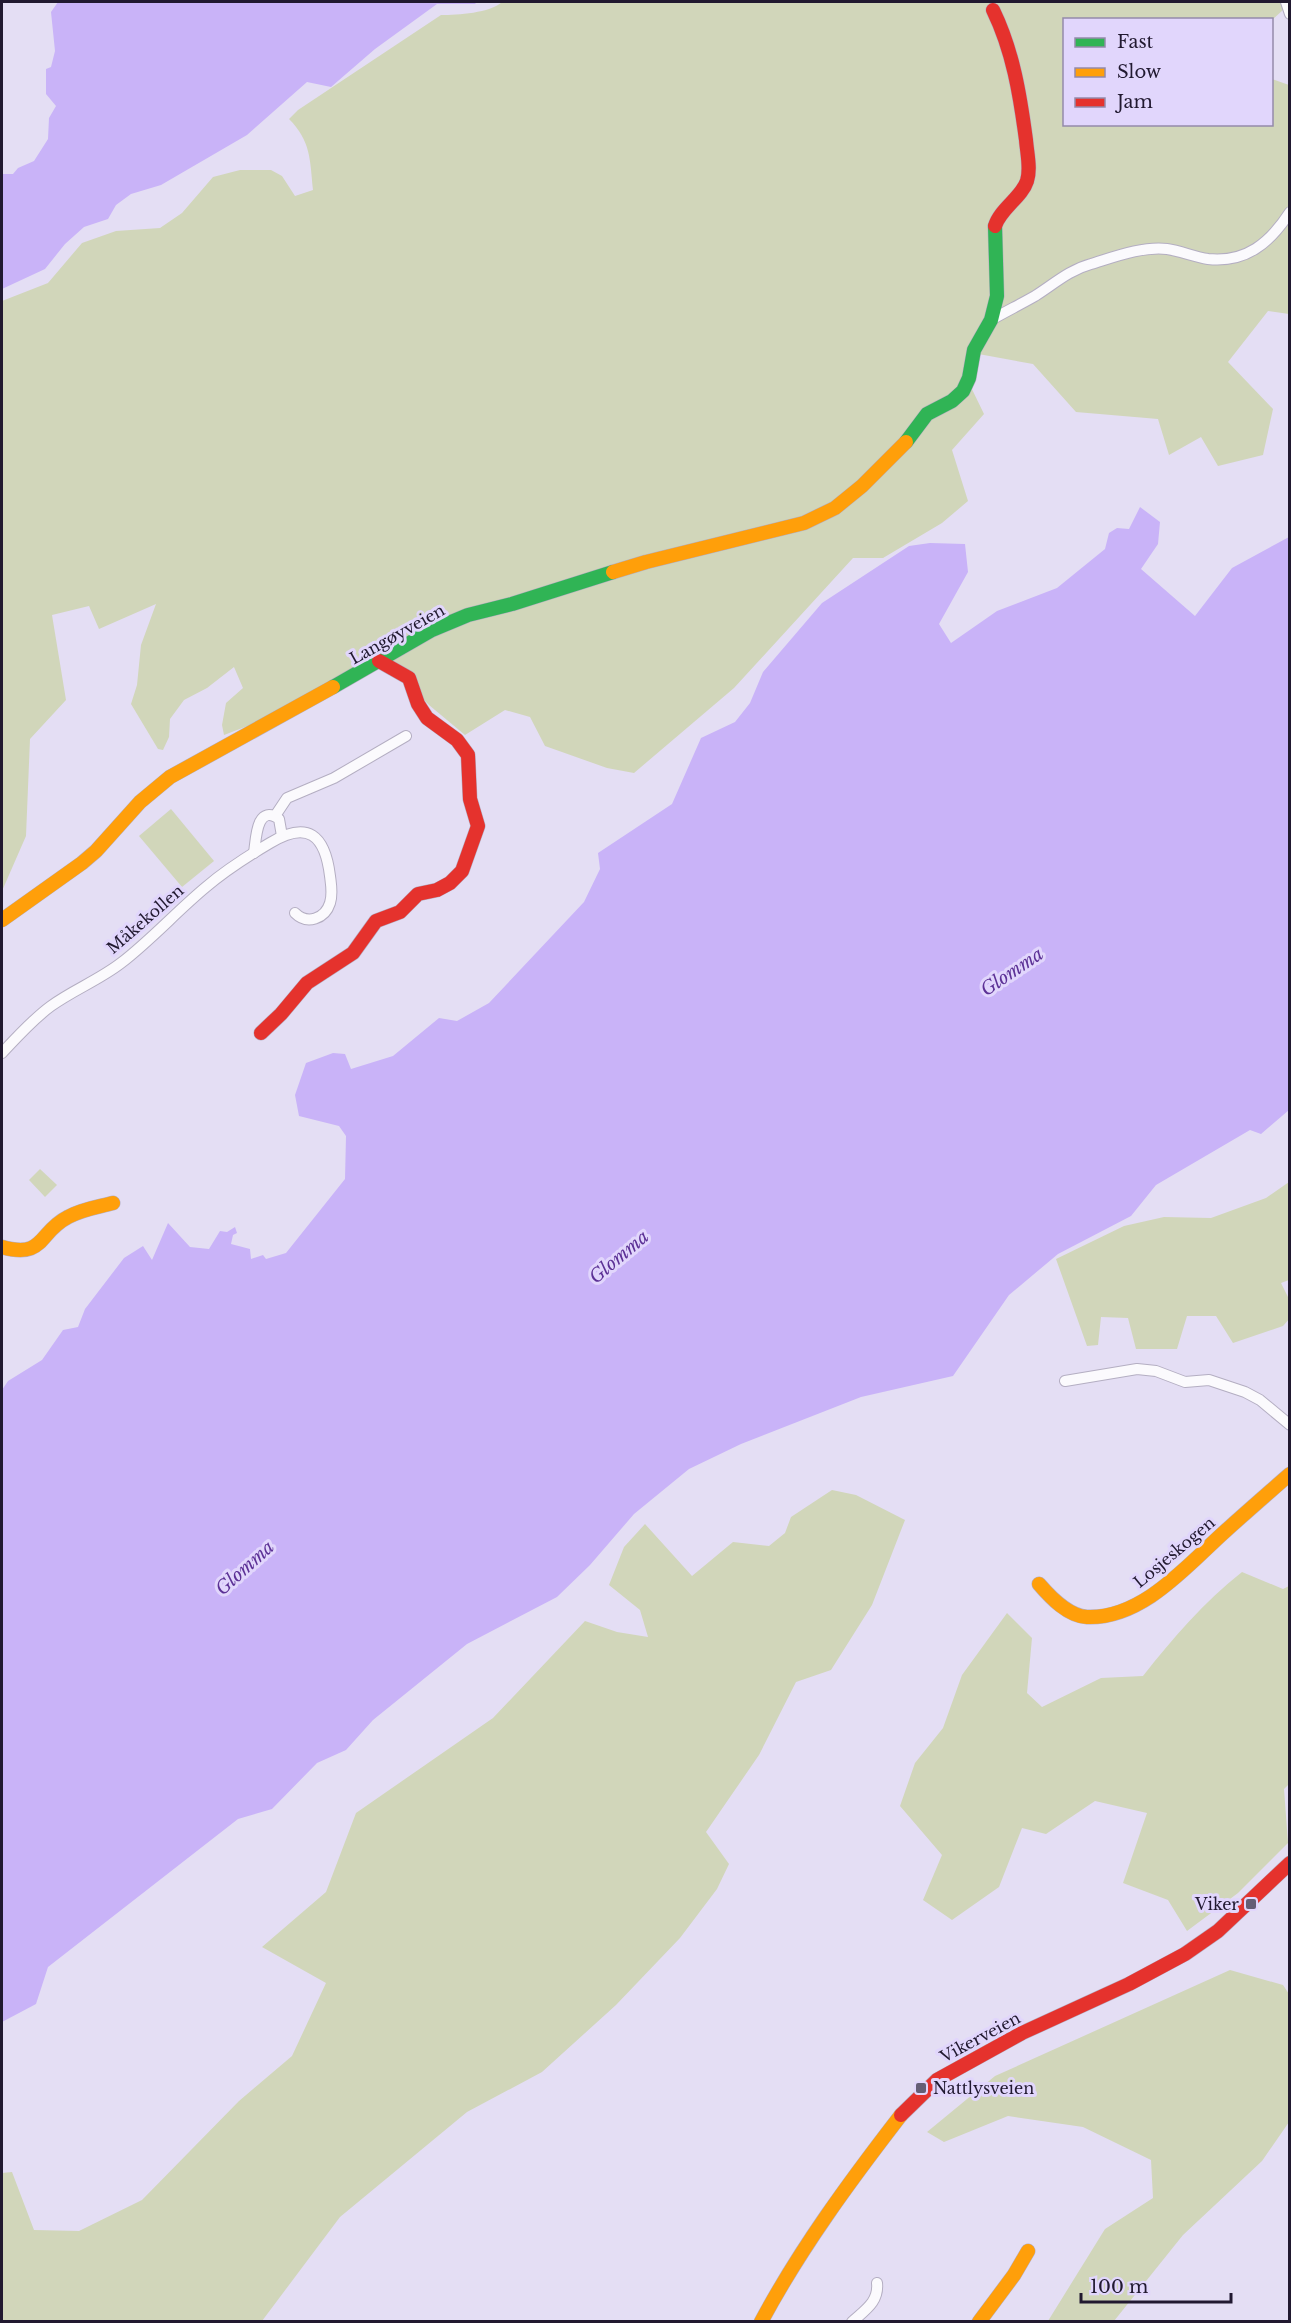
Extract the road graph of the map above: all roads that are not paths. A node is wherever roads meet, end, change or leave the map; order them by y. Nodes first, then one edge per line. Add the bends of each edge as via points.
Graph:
1 (1286, 2) edge
2 (993, 10) dead end
3 (1290, 14) edge
4 (1290, 212) edge
5 (991, 320) junction
6 (379, 661) junction
7 (406, 736) dead end
8 (275, 816) junction
9 (282, 836) junction
10 (254, 853) junction
11 (295, 914) dead end
12 (2, 920) edge
13 (261, 1033) dead end
14 (2, 1053) edge
15 (113, 1203) dead end
16 (2, 1247) edge
17 (1065, 1381) dead end
18 (1290, 1425) edge
19 (1290, 1474) edge
20 (1039, 1584) dead end
21 (1290, 1863) edge
22 (1028, 2251) dead end
23 (877, 2283) dead end
24 (761, 2322) edge
25 (852, 2322) edge
26 (979, 2322) edge

1 - 3 street
2 - 5 main road, Langøyveien via 1005,35 1020,93 1029,168 1027,183 995,224 997,296
4 - 5 street via 1261,247 1245,255 1228,260 1166,249 1146,250 1089,264
5 - 6 main road, Langøyveien via 974,350 963,391 927,414 914,435 835,508 790,527 646,562 468,615 432,630
6 - 12 main road, Langøyveien via 170,777 89,857
6 - 13 main road via 409,678 427,718 466,750 477,833 456,879 437,890 418,894 400,912 376,921 353,953 307,983
7 - 8 street via 334,778 295,793
8 - 9 street via 281,824
8 - 10 street via 265,816 258,822
9 - 10 street, Måkekollen
9 - 11 street via 303,832 316,838 324,848 328,865 332,898 326,911 312,919 300,919
10 - 14 street, Måkekollen via 213,881 118,966 51,1006
15 - 16 main road via 64,1219 34,1248 24,1252
17 - 18 street via 1137,1369 1156,1371 1185,1382 1209,1380 1260,1400
19 - 20 main road, Losjeskogen via 1167,1582 1132,1606 1082,1617 1049,1596
21 - 24 main road, Vikerveien via 1218,1931 1185,1954 1022,2033 937,2080 901,2115 854,2175
22 - 26 main road
23 - 25 street via 873,2303

